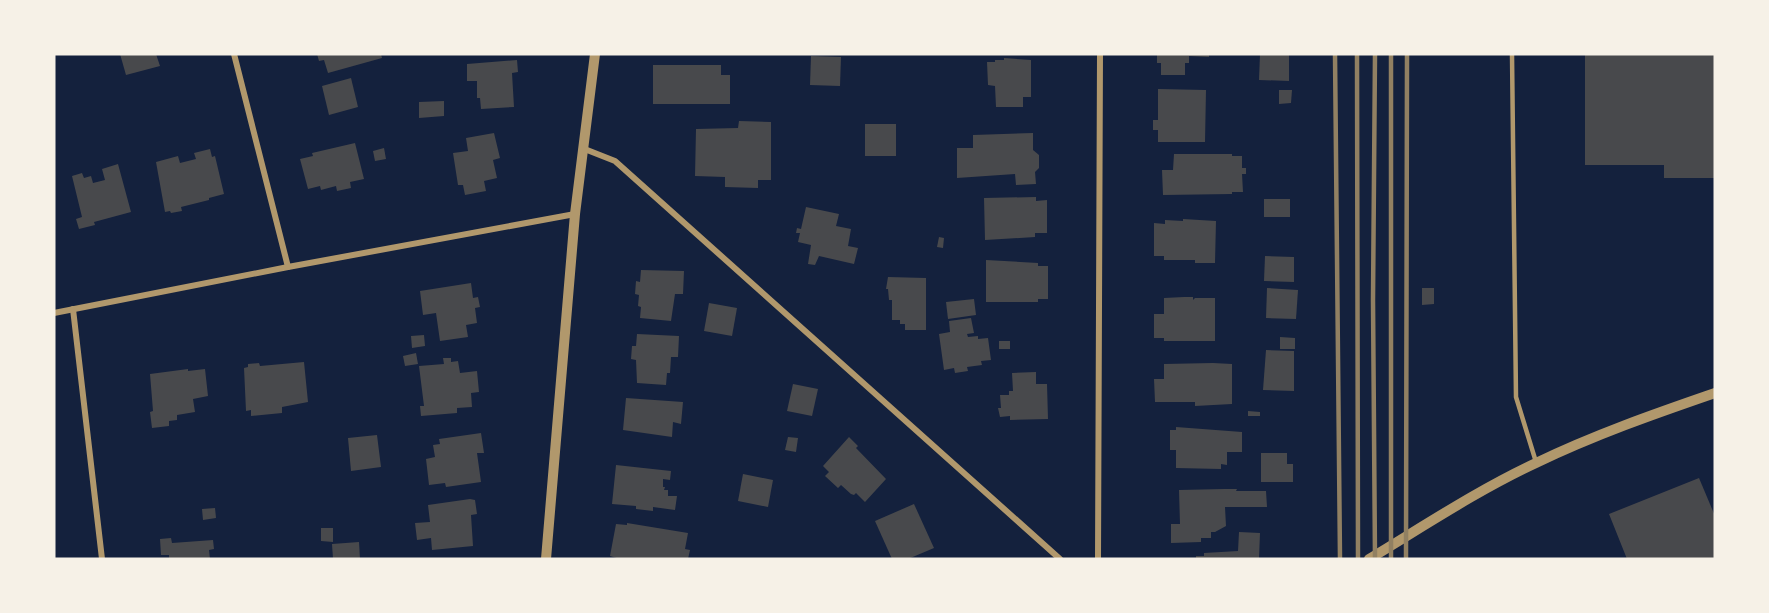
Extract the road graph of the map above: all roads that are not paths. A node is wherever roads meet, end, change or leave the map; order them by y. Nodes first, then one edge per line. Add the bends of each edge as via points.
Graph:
1 (234, 54) edge
2 (595, 54) edge
3 (1100, 54) edge
4 (1512, 54) edge
5 (582, 148) junction
6 (575, 214) junction
7 (288, 267) junction
8 (73, 309) junction
9 (54, 312) edge
10 (1715, 393) edge
11 (1536, 463) junction
12 (102, 559) edge
13 (546, 559) edge
14 (1060, 559) edge
15 (1098, 559) edge
16 (1369, 559) edge

1 - 7 street
2 - 5 street
3 - 15 street
4 - 11 lane via 1516,397
5 - 6 street
5 - 14 street via 615,161
6 - 7 street
6 - 13 street
7 - 8 street
8 - 9 street
8 - 12 street
10 - 11 street via 1614,429
11 - 16 street via 1475,494

